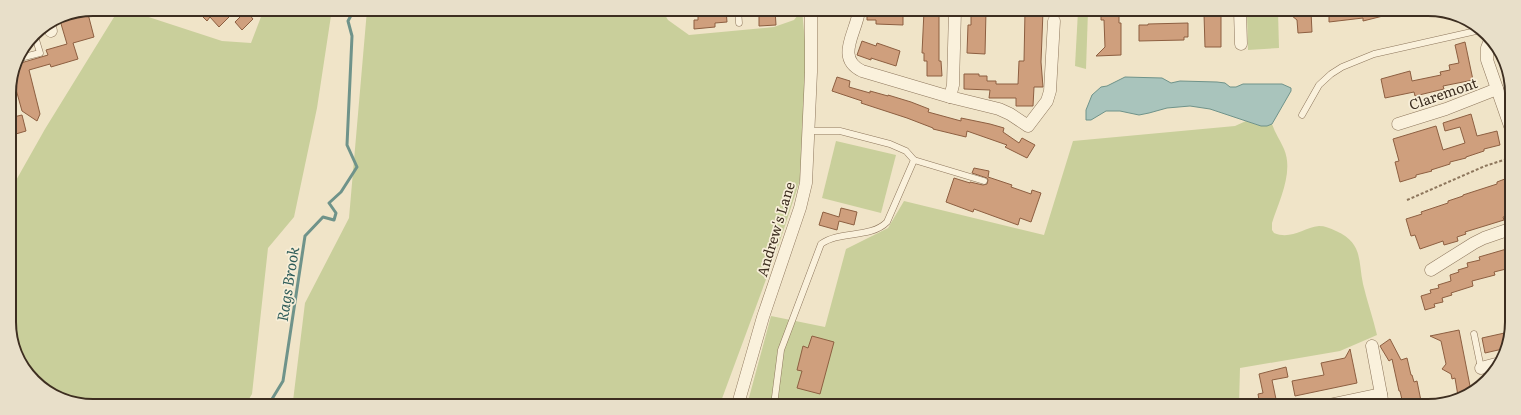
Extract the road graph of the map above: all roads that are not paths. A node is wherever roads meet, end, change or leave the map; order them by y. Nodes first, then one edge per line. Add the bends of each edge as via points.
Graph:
1 (738, 16) edge
2 (811, 16) edge
3 (858, 16) edge
4 (955, 16) edge
5 (1240, 16) edge
6 (1054, 21) dead end
7 (739, 23) dead end
8 (1474, 31) edge
9 (36, 40) edge
10 (1241, 44) dead end
11 (1488, 45) edge
12 (25, 57) edge
13 (1497, 89) junction
14 (950, 97) junction
15 (1505, 112) edge
16 (1302, 115) dead end
17 (1398, 124) dead end
18 (809, 131) junction
19 (914, 160) junction
20 (984, 181) dead end
21 (1505, 231) edge
22 (1431, 270) dead end
23 (1474, 334) dead end
24 (1372, 346) dead end
25 (1492, 365) edge
26 (1481, 368) joint
27 (739, 399) edge
28 (775, 399) edge
29 (1382, 399) edge

1 - 7 lane
2 - 18 street, Andrew's Lane
3 - 14 street via 848,48 851,64 866,72
4 - 14 street via 953,85
5 - 10 street
6 - 14 street via 1050,91 1047,101 1028,126 999,109
8 - 16 lane via 1374,54 1342,67 1320,86
9 - 12 lane via 40,53
11 - 13 street, Claremont via 1486,60
13 - 15 street, Claremont
13 - 17 street, Claremont
18 - 19 lane via 840,131 890,144 906,151
18 - 27 street, Andrew's Lane via 806,183 800,208 763,317
19 - 20 lane
19 - 28 lane via 884,225 863,233 827,239 821,244 781,350
21 - 22 street via 1474,243
23 - 26 lane
24 - 29 street
25 - 26 street

